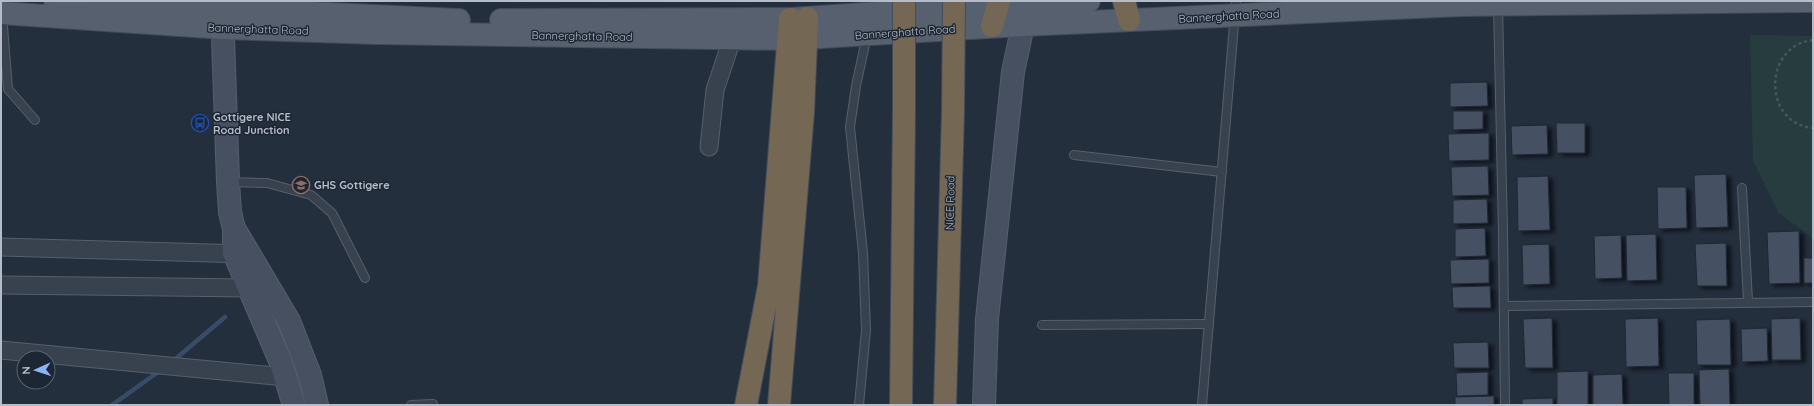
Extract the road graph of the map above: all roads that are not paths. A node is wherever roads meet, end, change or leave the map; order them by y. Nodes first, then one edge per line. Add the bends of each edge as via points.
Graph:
1 (54, 1) edge
2 (904, 1) edge
3 (954, 1) edge
4 (1089, 1) edge
5 (1810, 1) edge
6 (998, 3) edge
7 (1498, 3) edge
8 (1236, 8) edge
9 (1126, 11) edge
10 (2, 13) edge
11 (223, 19) junction
12 (1023, 25) junction
13 (992, 26) junction
14 (798, 29) junction
15 (867, 34) junction
16 (732, 39) junction
17 (35, 120) dead end
18 (709, 147) dead end
19 (1074, 155) dead end
20 (1222, 172) junction
21 (228, 182) junction
22 (1742, 188) dead end
23 (1, 247) edge
24 (242, 254) junction
25 (365, 278) dead end
26 (1, 285) edge
27 (249, 288) junction
28 (1748, 301) junction
29 (1813, 302) edge
30 (1504, 306) junction
31 (1209, 324) junction
32 (1042, 325) dead end
33 (1, 350) edge
34 (285, 376) junction
35 (433, 404) dead end
36 (294, 405) edge
37 (317, 405) edge
38 (411, 405) edge
39 (746, 405) edge
40 (779, 405) edge
41 (859, 405) edge
42 (901, 405) edge
43 (945, 405) edge
44 (984, 405) edge
45 (1202, 405) edge
46 (1504, 405) edge

1 - 11 main road, Bannerghatta Road
2 - 42 highway, bridge
3 - 43 highway, NICE Road, bridge
4 - 6 main road, Bannerghatta Road
5 - 7 main road, Bannerghatta Road
6 - 13 highway
6 - 14 main road, Bannerghatta Road
7 - 8 main road, Bannerghatta Road
7 - 30 lane
8 - 9 main road, Bannerghatta Road
8 - 20 lane
9 - 12 main road, Bannerghatta Road
10 - 11 main road, Bannerghatta Road
10 - 17 lane via 8,89
11 - 14 main road, Bannerghatta Road via 465,20
11 - 16 main road, Bannerghatta Road via 376,33
11 - 21 main road
12 - 13 main road, Bannerghatta Road
12 - 44 main road via 1014,72 987,319
13 - 15 main road, Bannerghatta Road
14 - 15 main road, Bannerghatta Road
14 - 16 main road, Bannerghatta Road
14 - 39 highway via 769,286
14 - 40 highway via 803,112
15 - 41 lane via 850,127 863,253 866,330
16 - 18 street via 715,90
19 - 20 lane
20 - 31 lane
21 - 24 main road via 230,212
21 - 25 lane via 267,183 311,195 332,213
22 - 28 lane
23 - 24 street
24 - 27 main road
24 - 37 main road via 290,321 310,375
26 - 27 street
27 - 34 main road
28 - 29 lane
28 - 30 lane
30 - 46 lane
31 - 32 lane
31 - 45 lane
33 - 34 street
34 - 36 main road
35 - 38 lane

